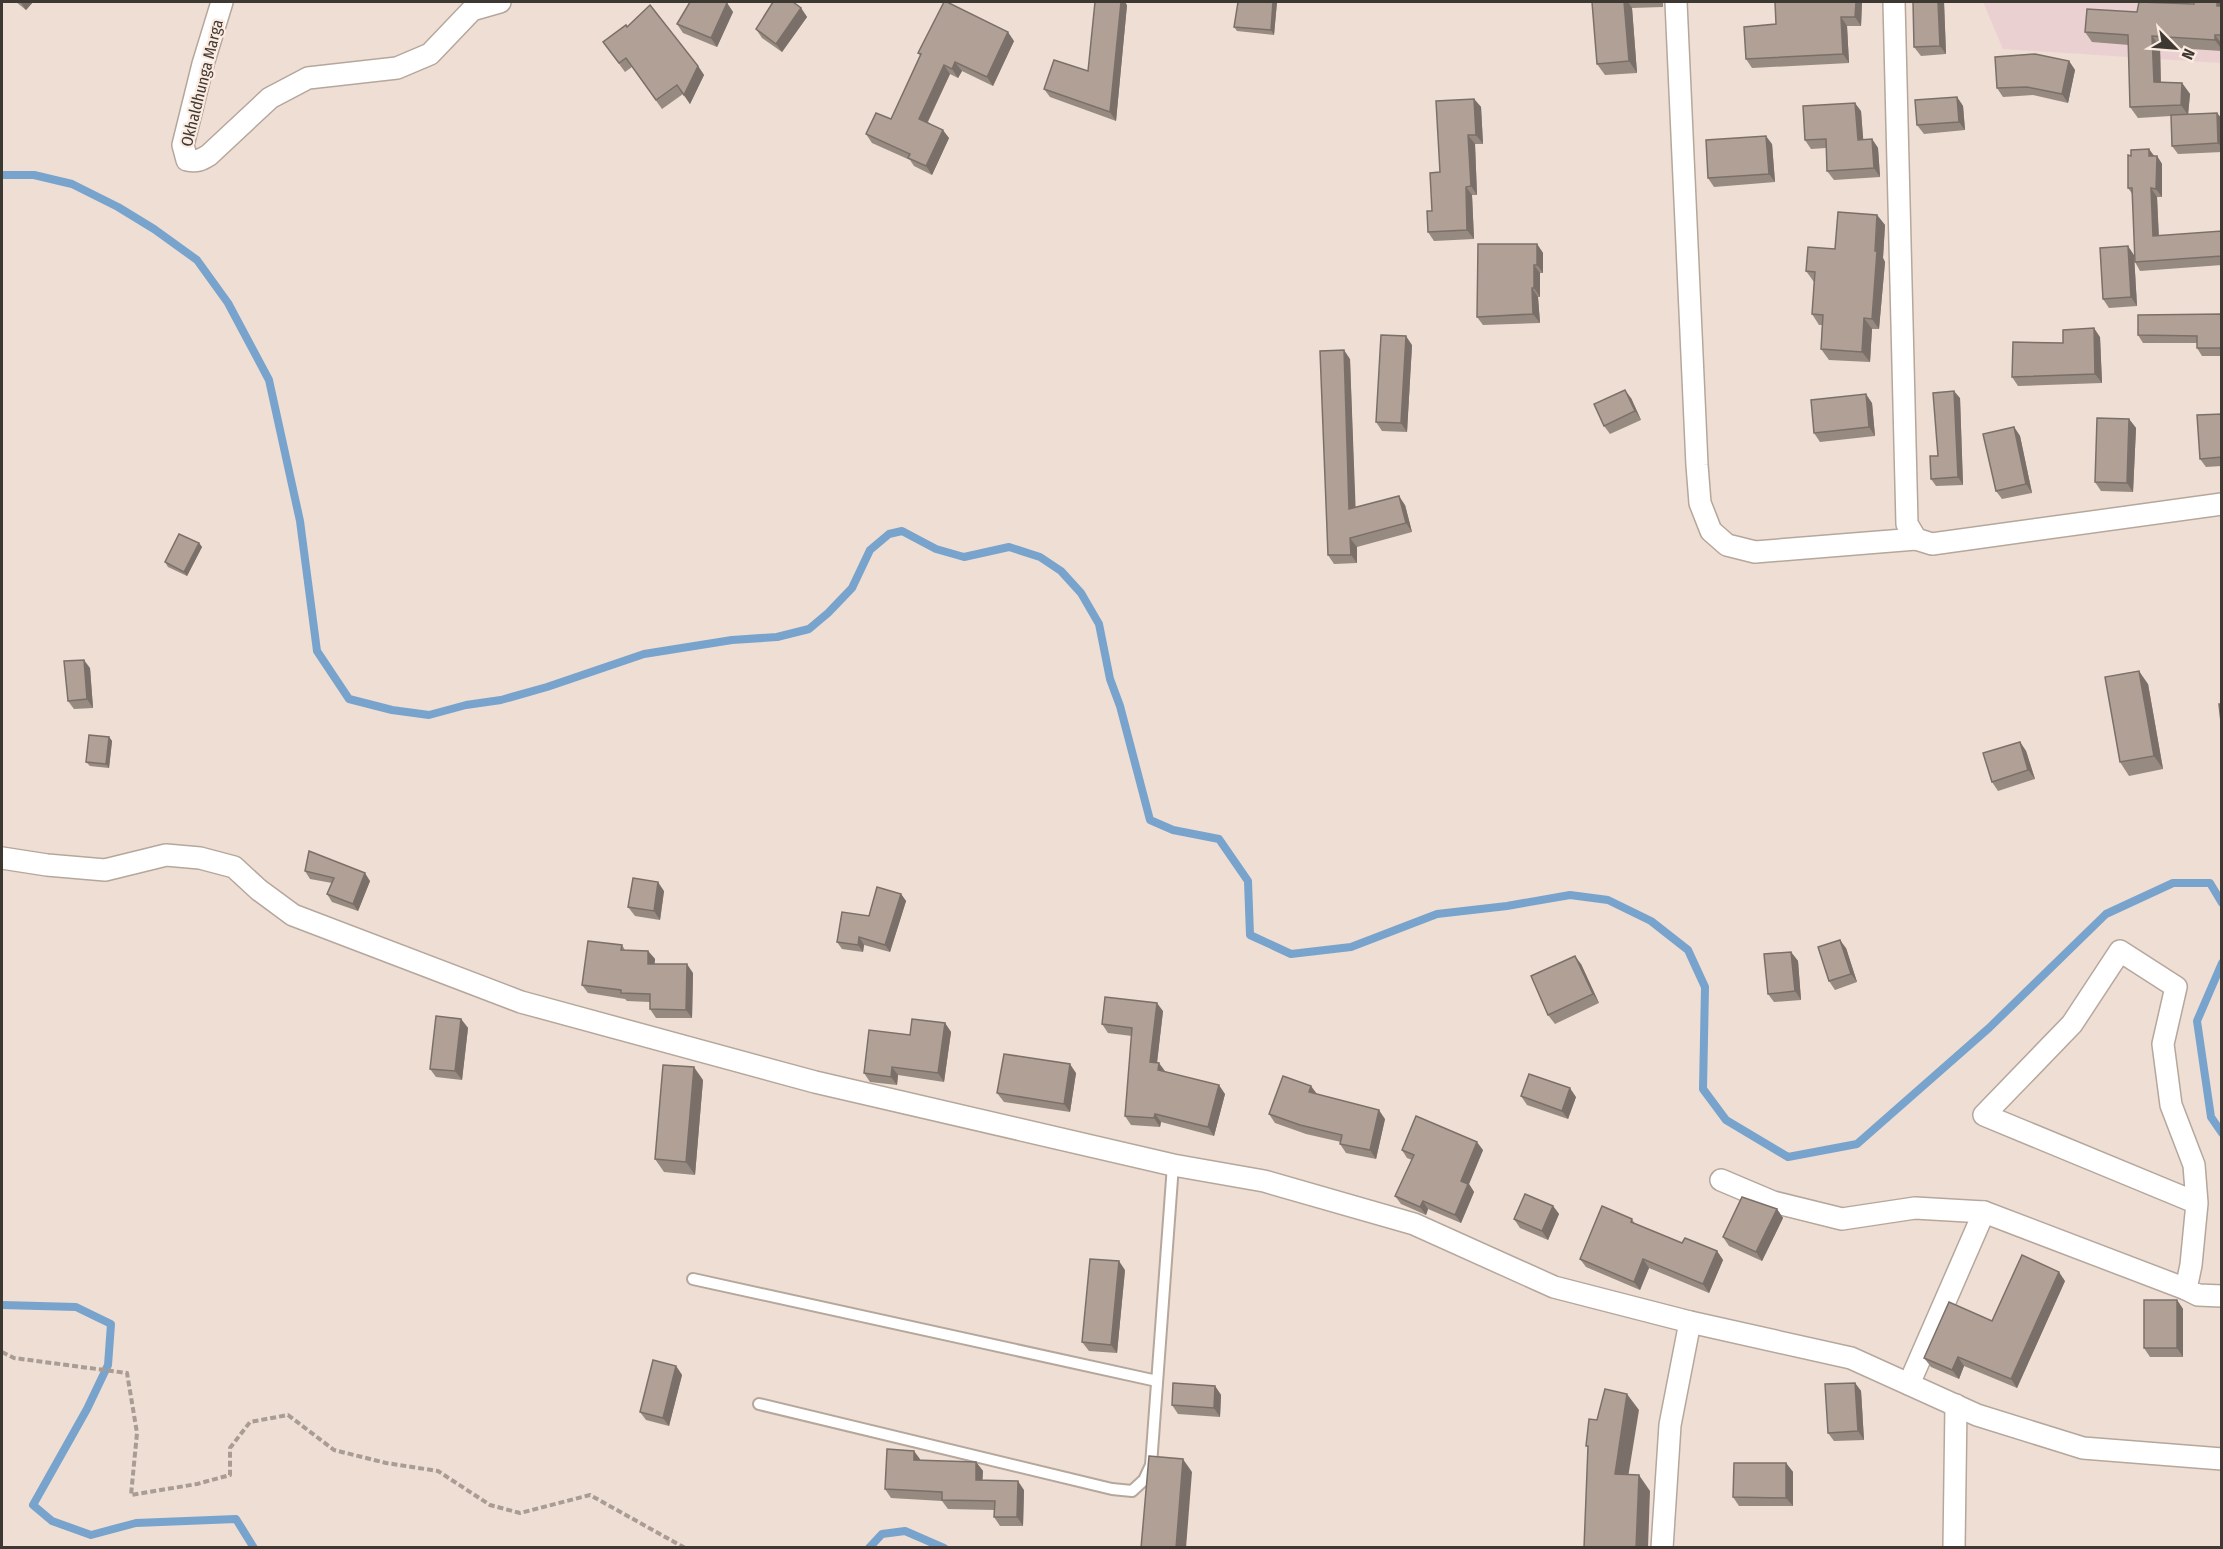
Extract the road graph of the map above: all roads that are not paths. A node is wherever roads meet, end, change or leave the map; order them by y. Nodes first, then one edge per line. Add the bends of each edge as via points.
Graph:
1 (222, 2) edge
2 (500, 2) edge
3 (1676, 2) edge
4 (1894, 2) edge
5 (2222, 504) edge
6 (1916, 539) junction
7 (2, 858) edge
8 (1173, 1165) junction
9 (1721, 1180) dead end
10 (2197, 1203) junction
11 (1984, 1212) junction
12 (693, 1279) dead end
13 (2186, 1289) junction
14 (2222, 1296) edge
15 (1690, 1322) junction
16 (1157, 1381) junction
17 (1909, 1384) junction
18 (759, 1404) dead end
19 (1956, 1405) junction
20 (2222, 1459) edge
21 (1662, 1548) edge
22 (1954, 1548) edge

1 - 2 street, Okhaldhunga Marga via 183,145 187,160 201,160 270,98 308,78 397,68 430,54 472,10
3 - 6 street via 1697,465 1700,503 1711,531 1727,545 1755,552
4 - 6 street via 1907,524
5 - 6 street via 1932,544
7 - 8 street via 105,870 166,855 200,858 234,867 293,915 521,1002 816,1082
8 - 15 street via 1264,1181 1414,1224 1554,1287
8 - 16 lane
9 - 11 street via 1773,1202 1842,1219 1915,1208
10 - 10 street via 1984,1115 2072,1024 2120,951 2176,987 2163,1044 2171,1106 2194,1165
10 - 13 street
11 - 13 street
11 - 17 street
12 - 16 lane
13 - 14 street via 2198,1295
15 - 17 street via 1851,1358
15 - 21 street via 1670,1425
16 - 18 lane via 1151,1465 1144,1480 1132,1491
17 - 19 street
19 - 20 street via 2083,1448
19 - 22 street

